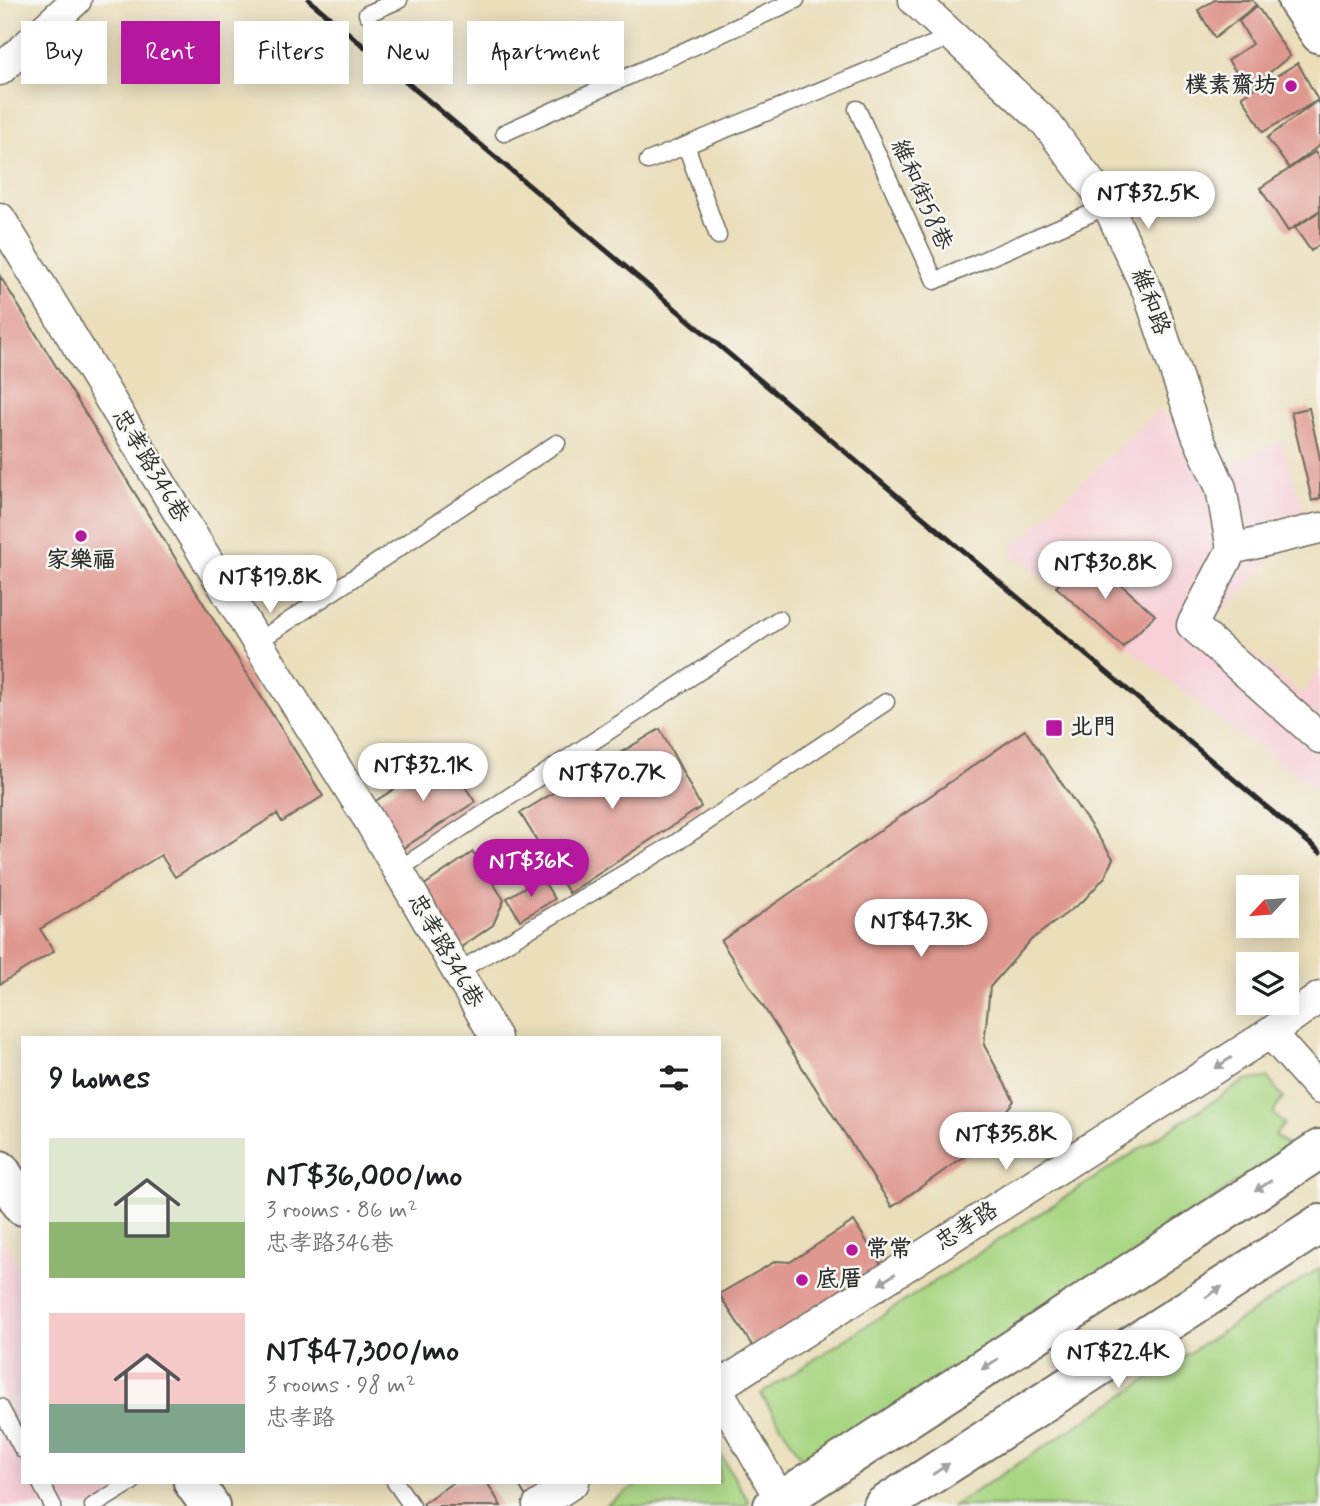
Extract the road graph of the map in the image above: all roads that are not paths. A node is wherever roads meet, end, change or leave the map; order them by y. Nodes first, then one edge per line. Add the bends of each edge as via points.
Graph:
1 (76, 0) edge
2 (399, 0) edge
3 (796, 0) edge
4 (914, 0) edge
5 (1297, 0) edge
6 (367, 14) dead end
7 (1320, 34) edge
8 (953, 36) junction
9 (0, 69) edge
10 (857, 109) dead end
11 (504, 133) dead end
12 (686, 145) junction
13 (648, 161) dead end
14 (1108, 206) junction
15 (0, 218) edge
16 (718, 236) dead end
17 (557, 443) dead end
18 (1320, 528) edge
19 (1232, 550) junction
20 (779, 620) dead end
21 (257, 642) junction
22 (886, 702) dead end
23 (1320, 738) edge
24 (398, 870) junction
25 (457, 972) junction
26 (1320, 997) edge
27 (1270, 1033) junction
28 (495, 1036) edge
29 (1320, 1089) edge
30 (1320, 1149) edge
31 (0, 1170) edge
32 (21, 1203) edge
33 (1320, 1224) edge
34 (721, 1385) edge
35 (721, 1396) edge
36 (0, 1407) edge
37 (21, 1446) edge
38 (41, 1484) edge
39 (129, 1484) edge
40 (571, 1484) edge
41 (403, 1485) edge
42 (780, 1504) edge
43 (53, 1506) edge
44 (93, 1506) edge
45 (412, 1506) edge
46 (538, 1506) edge
47 (883, 1506) edge

1 - 9 street
2 - 6 lane
3 - 11 lane
4 - 8 street, 維和路
5 - 7 street
8 - 12 lane
8 - 14 street, 維和路 via 1046,123
10 - 14 lane, 維和街58巷 via 935,281
12 - 13 lane
12 - 16 lane
14 - 19 street, 維和路 via 1148,292 1197,435 1221,488
15 - 21 street, 忠孝路346巷
17 - 21 lane
18 - 19 street
19 - 23 street via 1192,625
20 - 24 lane
21 - 24 street, 忠孝路346巷
22 - 25 lane via 674,844
24 - 25 street, 忠孝路346巷
25 - 28 street, 忠孝路346巷
26 - 27 street, 忠孝路
27 - 29 street
27 -> 34 street, 忠孝路
30 -> 42 street
31 - 32 street
47 -> 33 street
35 - 42 street
36 - 37 lane
38 - 43 lane
39 - 44 lane
40 - 46 street
41 - 45 lane

